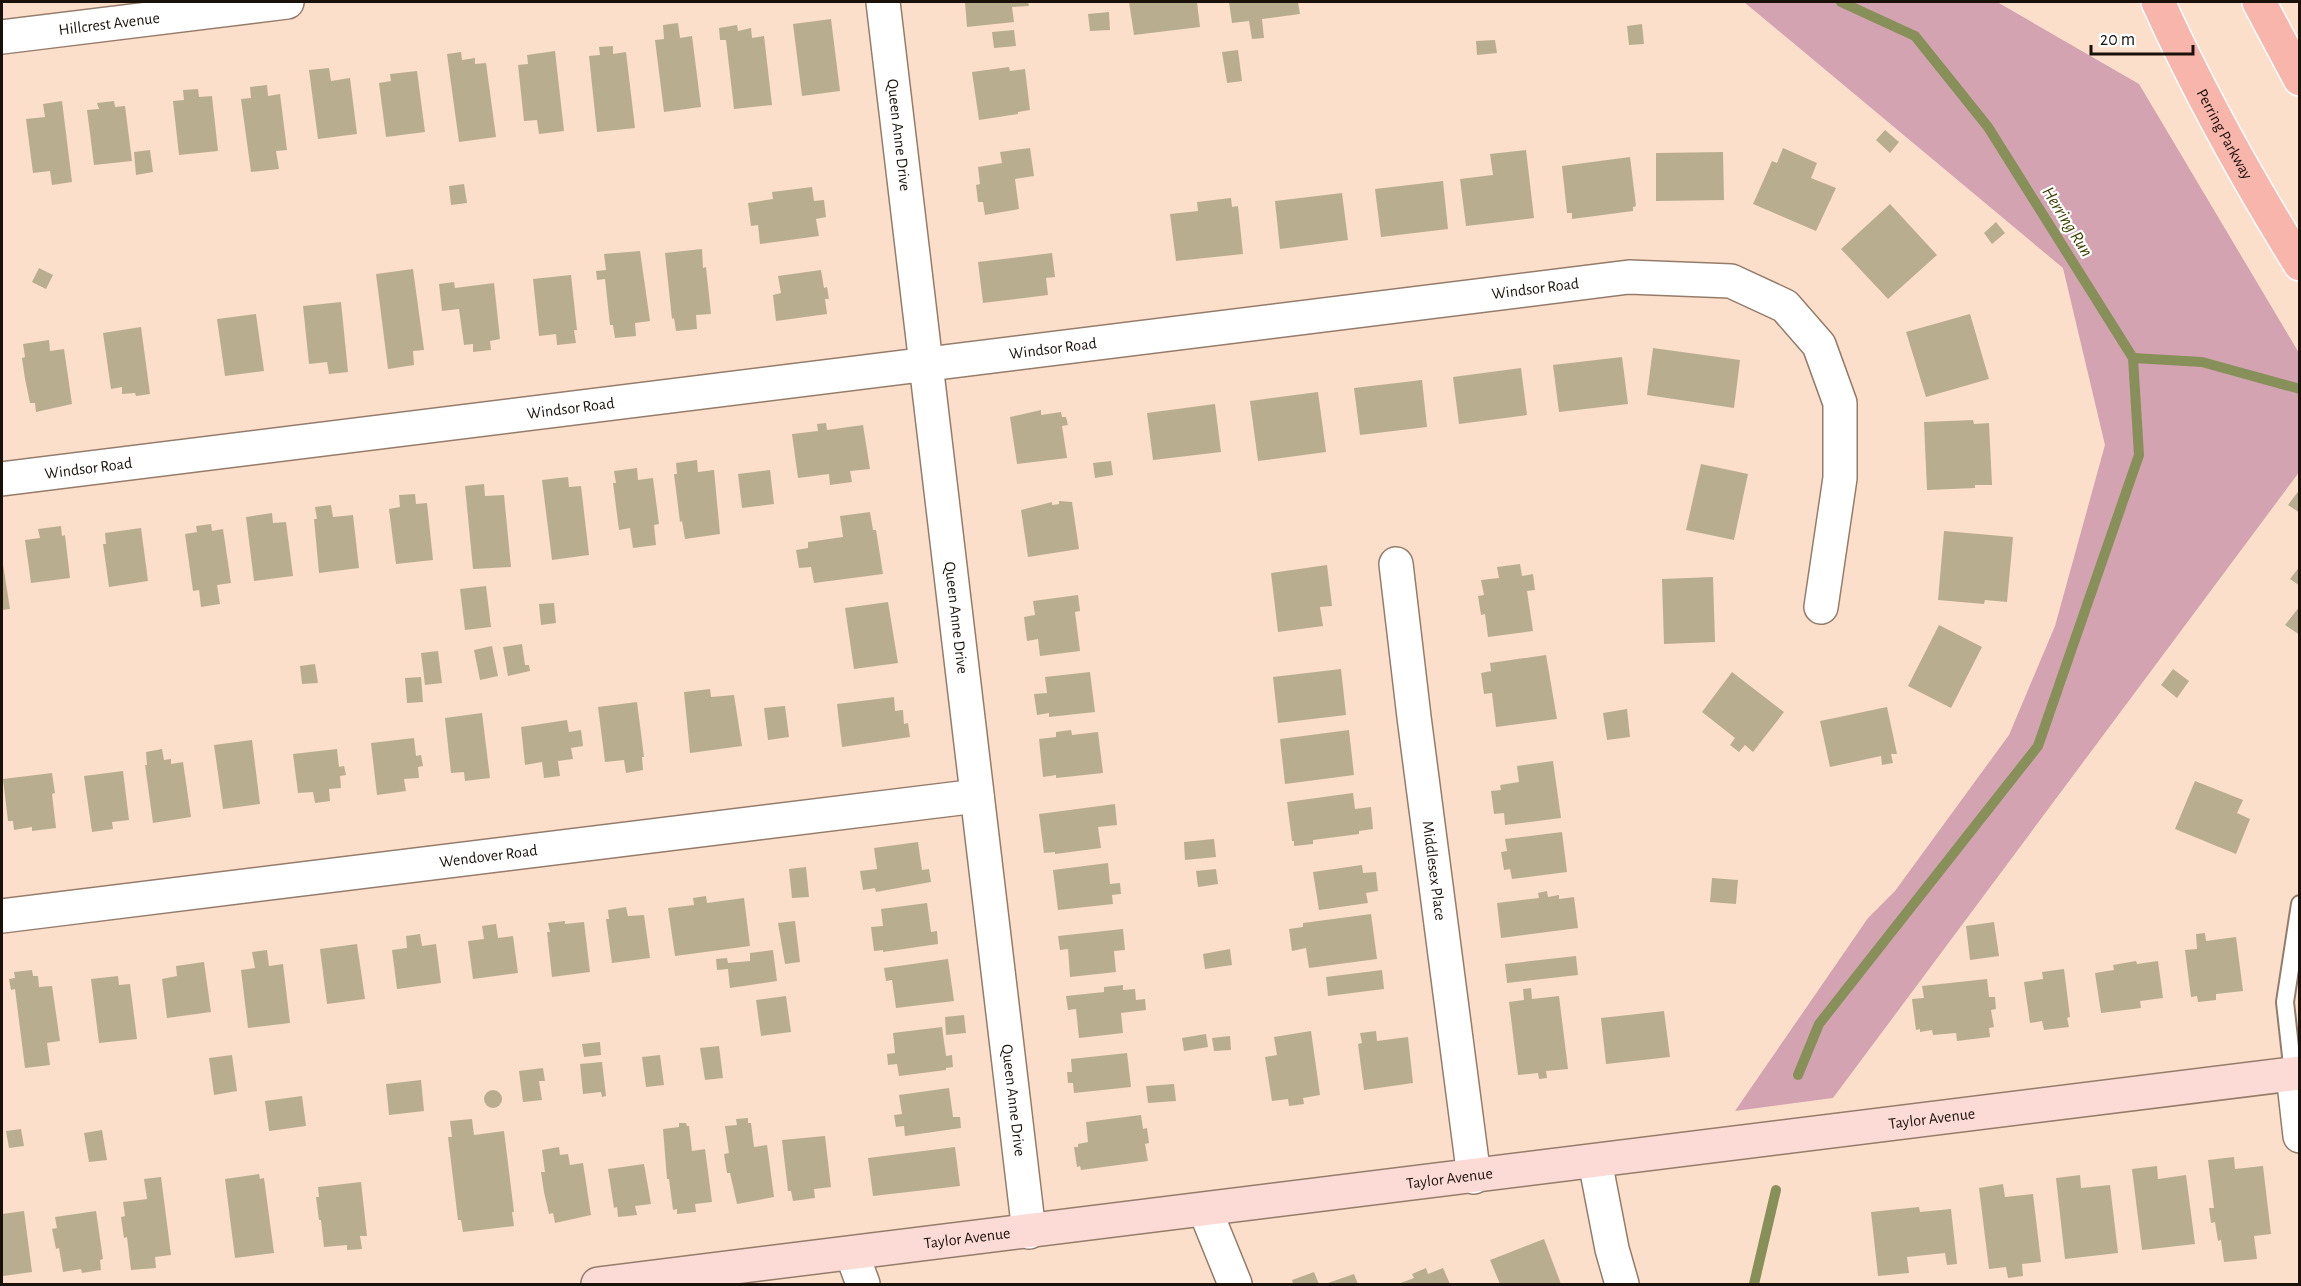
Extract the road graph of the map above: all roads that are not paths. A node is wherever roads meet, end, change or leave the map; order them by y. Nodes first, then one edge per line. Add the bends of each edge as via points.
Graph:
1 (288, 2) edge
2 (883, 2) edge
3 (2158, 2) edge
4 (2259, 2) edge
5 (2, 37) edge
6 (2300, 79) edge
7 (2300, 264) edge
8 (926, 366) junction
9 (2, 479) edge
10 (1396, 564) dead end
11 (1821, 607) dead end
12 (977, 796) junction
13 (2300, 904) edge
14 (2, 916) edge
15 (2296, 1074) edge
16 (2300, 1136) edge
17 (1595, 1161) junction
18 (1474, 1177) junction
19 (1205, 1210) junction
20 (1029, 1232) junction
21 (852, 1254) junction
22 (598, 1284) edge
23 (864, 1284) edge
24 (1234, 1284) edge
25 (1622, 1284) edge

1 - 5 street, Hillcrest Avenue
2 - 8 street, Queen Anne Drive
3 - 7 main road, Perring Parkway via 2188,68
4 - 6 main road
8 - 9 street, Windsor Road
8 - 11 street, Windsor Road via 1629,277 1731,281 1785,306 1819,345 1840,404 1840,478
8 - 12 street, Queen Anne Drive
10 - 18 street, Middlesex Place
12 - 14 street, Wendover Road
12 - 20 street, Queen Anne Drive
13 - 15 lane via 2285,1002
15 - 16 street
15 - 17 main road, Taylor Avenue
17 - 18 main road, Taylor Avenue
17 - 25 street
18 - 19 main road, Taylor Avenue
19 - 20 main road, Taylor Avenue
19 - 24 street
20 - 21 main road, Taylor Avenue
21 - 22 main road, Taylor Avenue
21 - 23 street

